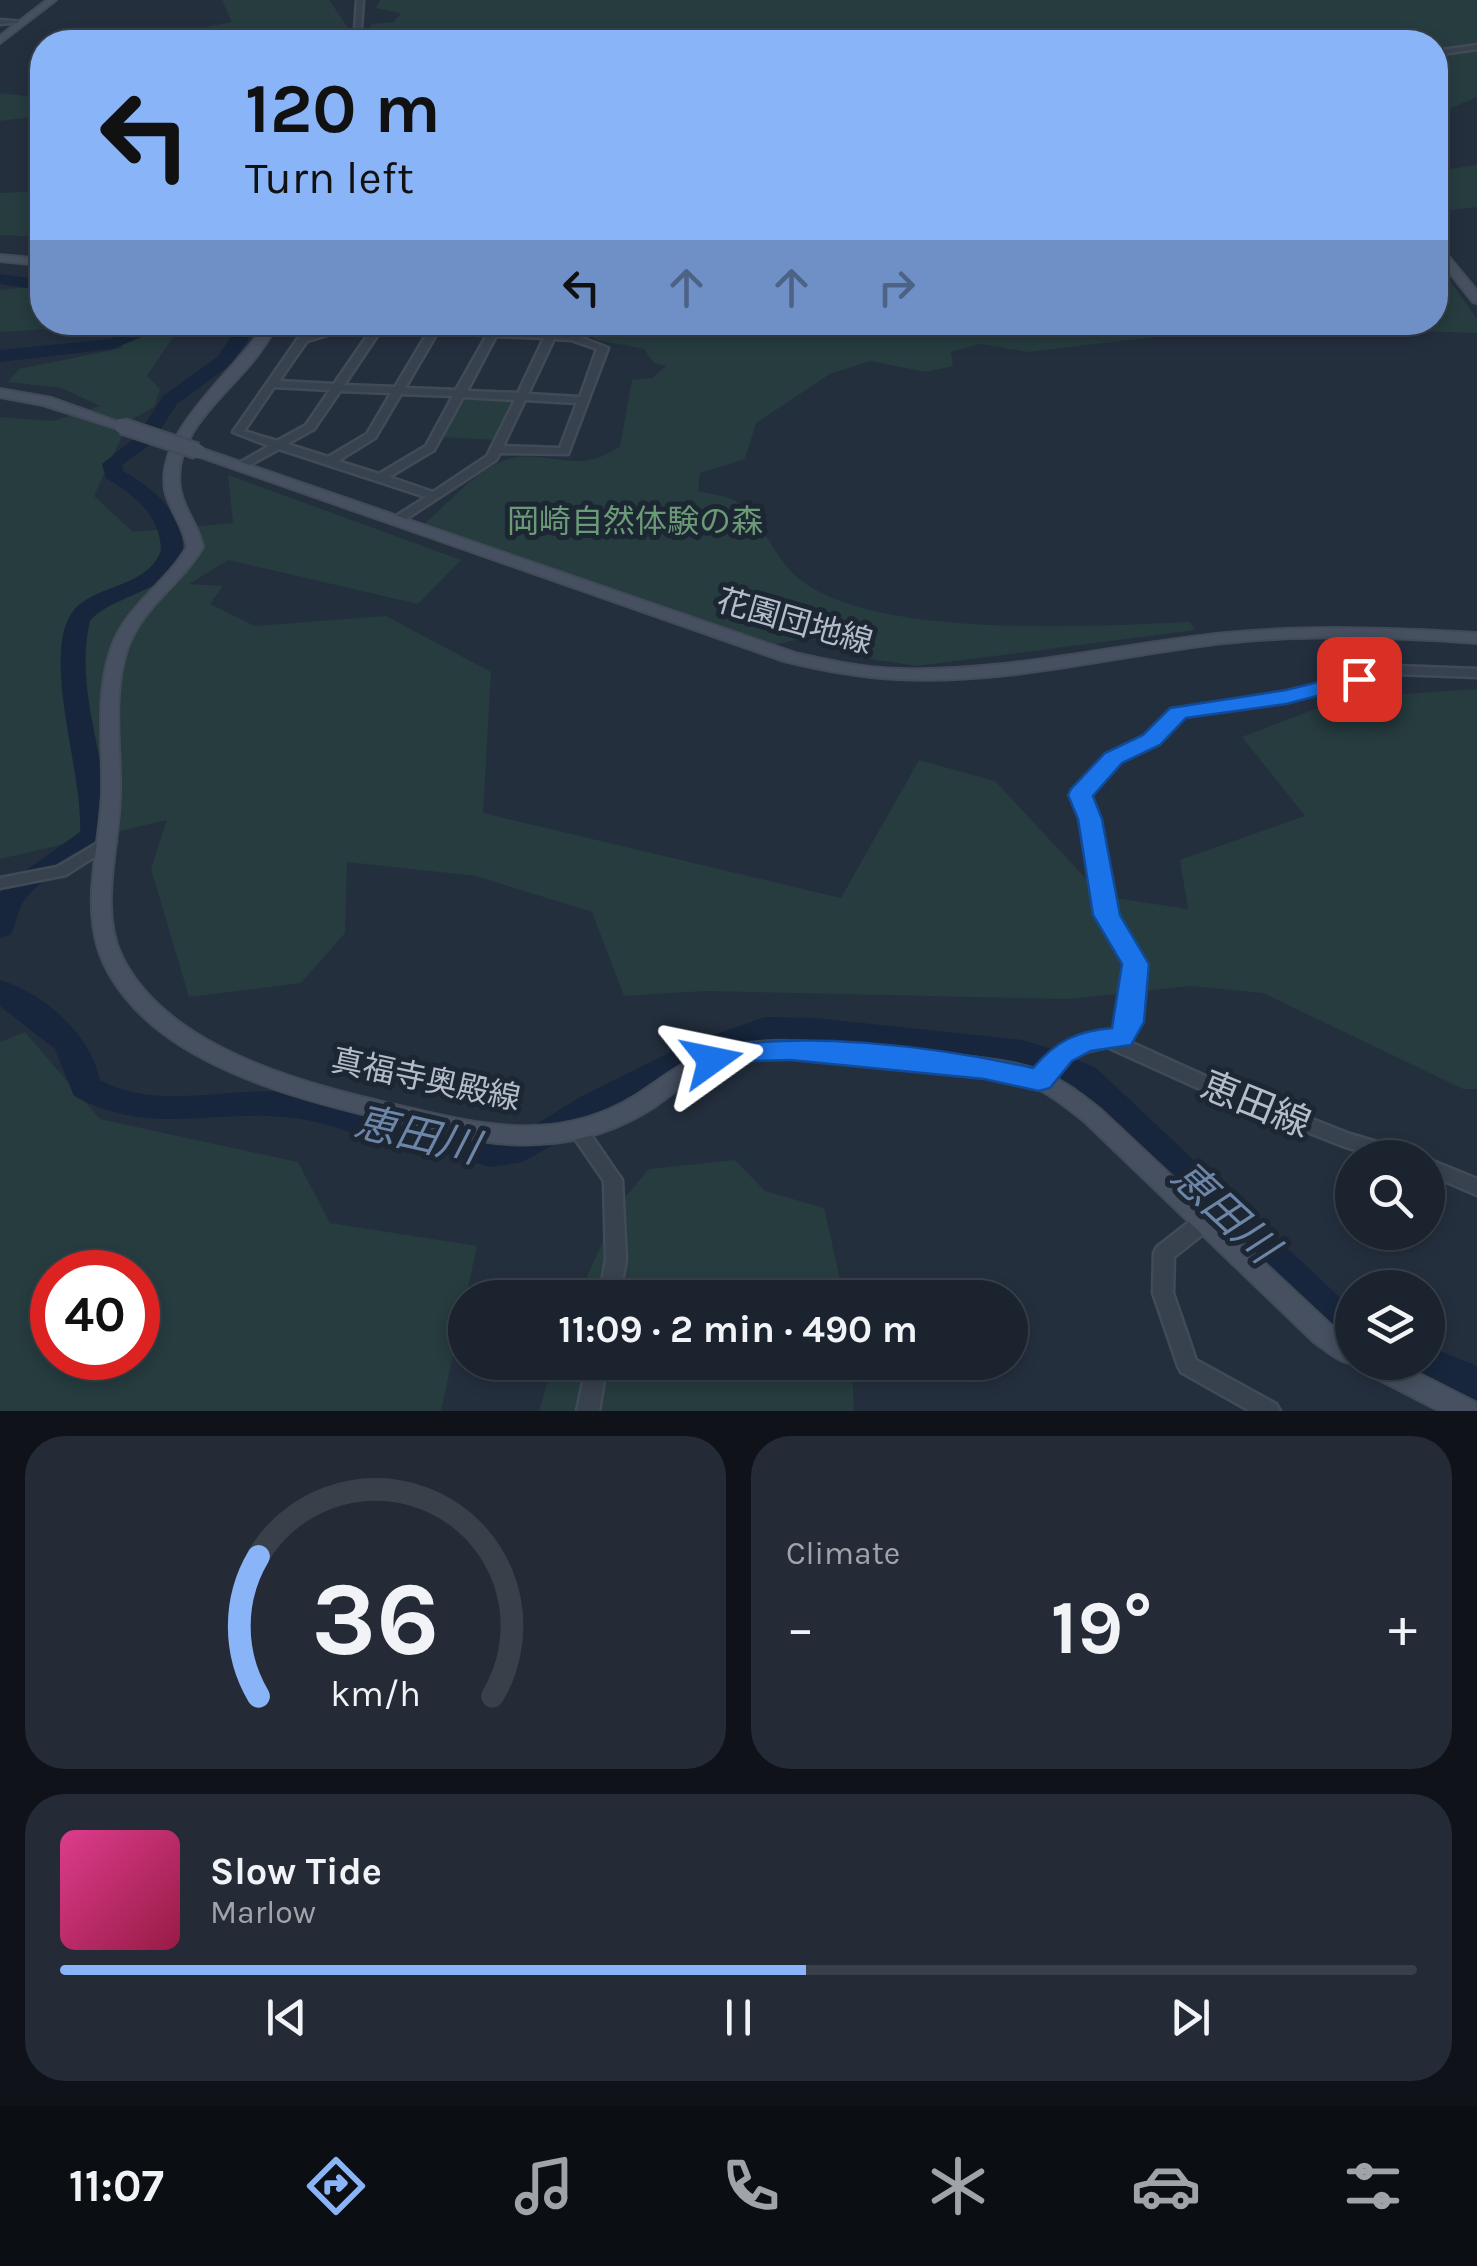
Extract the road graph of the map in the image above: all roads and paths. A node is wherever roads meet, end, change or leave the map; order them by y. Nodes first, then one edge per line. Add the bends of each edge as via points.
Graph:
1 (52, 0) edge
2 (360, 0) edge
3 (0, 22) edge
4 (21, 22) junction
5 (359, 30) edge
6 (0, 40) edge
7 (1477, 48) edge
8 (1448, 51) edge
9 (0, 258) edge
10 (30, 261) edge
11 (1448, 263) edge
12 (1477, 300) edge
13 (264, 335) edge
14 (317, 335) edge
15 (372, 335) edge
16 (431, 335) edge
17 (492, 335) edge
18 (551, 335) joint
19 (271, 384) junction
20 (336, 388) junction
21 (398, 391) junction
22 (0, 393) edge
23 (458, 394) junction
24 (521, 397) junction
25 (584, 400) junction
26 (276, 445) junction
27 (496, 449) junction
28 (328, 462) junction
29 (240, 466) junction
30 (380, 478) junction
31 (432, 496) junction
32 (400, 520) junction
33 (1477, 638) edge
34 (1477, 673) edge
35 (108, 842) junction
36 (0, 883) edge
37 (1109, 1040) junction
38 (1041, 1077) junction
39 (578, 1130) junction
40 (1346, 1140) edge
41 (1445, 1174) edge
42 (1477, 1188) edge
43 (1205, 1220) junction
44 (612, 1280) edge
45 (1335, 1341) edge
46 (594, 1380) edge
47 (1404, 1380) edge
48 (588, 1411) edge
49 (1269, 1411) edge
50 (1466, 1411) edge

1 - 4 street
2 - 5 street
3 - 4 street
4 - 6 street
7 - 8 street
9 - 10 street
11 - 12 street
13 - 35 street, 真福寺奥殿線 via 184,435 172,486 196,547 127,630 108,699
14 - 19 street via 303,339
15 - 20 street
16 - 21 street
17 - 23 street
18 - 24 street
18 - 25 street via 603,348
19 - 20 street
19 - 26 street via 238,432
20 - 21 street
20 - 26 street via 310,427
21 - 23 street
21 - 28 street via 370,436
22 - 29 street, 花園団地線, bridge via 46,401
23 - 24 street
23 - 30 street via 430,448
24 - 25 street
24 - 27 street
25 - 27 street via 564,452
26 - 28 street
26 - 29 street
27 - 31 street
28 - 30 street
29 - 32 street, 花園団地線
30 - 31 street
31 - 32 street
32 - 33 street, 花園団地線 via 790,657 867,676 966,674 1292,634
34 - 37 street via 1396,670 1286,697 1178,712 1151,740 1114,758 1080,795 1106,915 1136,964 1130,1022 1121,1038
35 - 36 street via 61,871
35 - 39 street, 真福寺奥殿線 via 101,900 111,956 150,1013 171,1031 334,1098 481,1133
37 - 38 street via 1086,1040
37 - 40 street, 恵田線
38 - 39 street, 真福寺奥殿線 via 752,1050 694,1068 630,1110
38 - 43 street, 真福寺奥殿線 via 1092,1114
39 - 44 street via 613,1180
41 - 42 street
43 - 45 street, 真福寺奥殿線
43 - 49 street via 1164,1253 1163,1293 1188,1366
46 - 48 street
47 - 50 street

